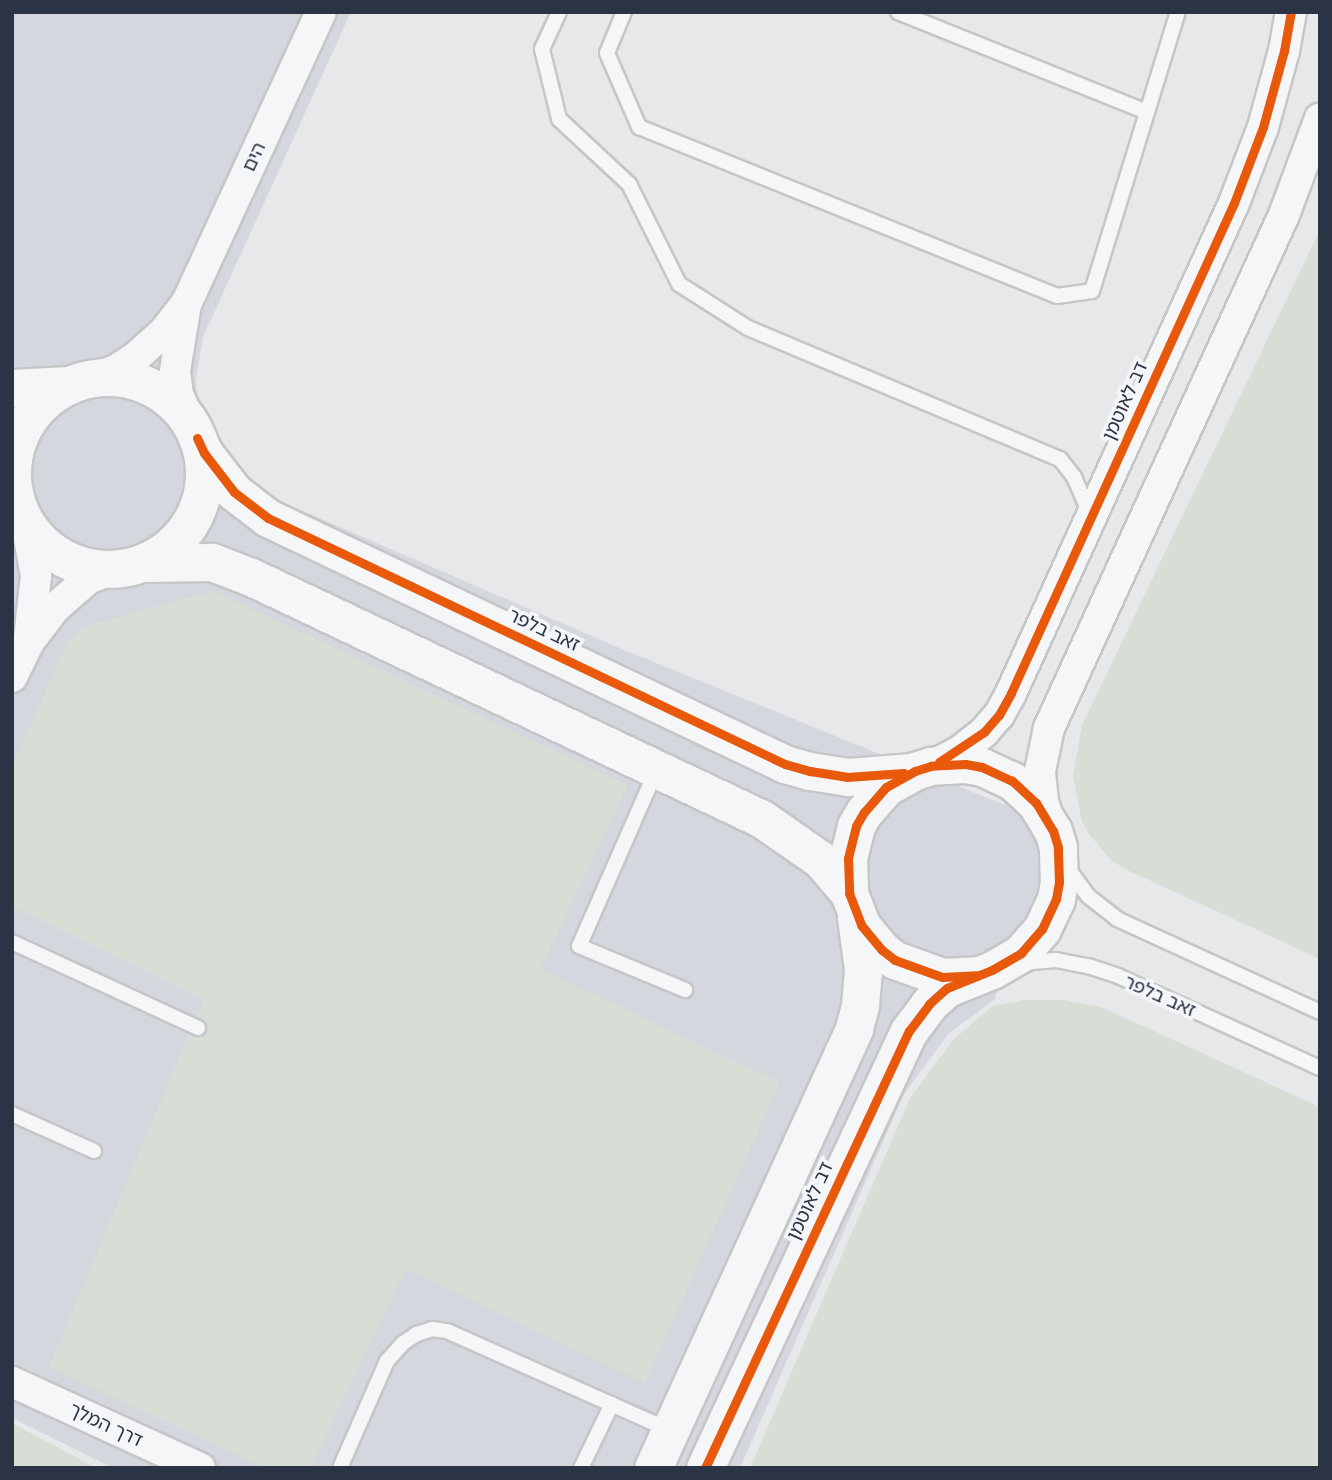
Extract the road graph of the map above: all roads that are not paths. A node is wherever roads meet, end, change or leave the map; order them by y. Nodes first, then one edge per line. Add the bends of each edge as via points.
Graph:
1 (321, 12) edge
2 (559, 12) edge
3 (624, 12) edge
4 (898, 12) edge
5 (1178, 12) edge
6 (1291, 12) edge
7 (1147, 112) junction
8 (1320, 118) edge
9 (187, 302) junction
10 (81, 382) junction
11 (12, 388) edge
12 (194, 431) junction
13 (18, 502) edge
14 (1091, 517) junction
15 (128, 566) junction
16 (29, 642) junction
17 (12, 677) edge
18 (923, 768) junction
19 (657, 769) junction
20 (1055, 839) junction
21 (852, 901) junction
22 (12, 942) edge
23 (984, 972) junction
24 (685, 990) dead end
25 (1320, 1012) edge
26 (198, 1028) dead end
27 (1320, 1068) edge
28 (12, 1114) edge
29 (94, 1151) dead end
30 (12, 1382) edge
31 (612, 1404) junction
32 (670, 1430) junction
33 (200, 1468) edge
34 (340, 1468) edge
35 (581, 1468) edge
36 (653, 1468) edge
37 (705, 1468) edge

1 - 9 street, הים
2 - 14 lane via 542,49 559,119 629,184 679,284 748,328 1060,459 1074,477
3 - 7 lane via 607,53 639,127 1057,296 1092,291
4 - 7 lane
5 - 7 lane
6 - 14 street, דב לאוטמן via 1264,127 1234,204
8 - 20 street via 1284,215 1049,728 1040,781
9 - 10 street, הים via 136,358
9 - 12 street, הים via 175,371 178,394
10 - 11 street
10 - 12 street via 119,378 148,386 172,402
10 - 13 street via 48,399 28,421 14,463
12 - 15 street via 204,468 195,513 174,542
12 - 18 street, זאב בלפר via 204,453 234,492 268,518 785,764 848,777
13 - 15 street via 44,544 69,560 83,566
13 - 16 street via 36,576
14 - 18 street, דב לאוטמן via 999,715 968,745
15 - 16 street via 97,574 71,592
15 - 19 street via 212,562
16 - 17 street
18 - 20 street via 965,764 998,773 1030,797
18 - 21 street via 886,787 856,826 848,858
19 - 21 street via 792,837 821,860
19 - 24 lane via 579,946
20 - 23 street via 1059,882 1050,915 1021,953
20 - 25 lane via 1079,886 1117,919
21 - 23 street via 871,938 895,960 942,977
21 - 32 street, דב לאוטמן via 863,968 855,1028
22 - 26 lane
23 - 27 lane, זאב בלפר via 1032,960 1088,966
23 - 37 street, דב לאוטמן via 938,995 909,1031
28 - 29 lane
30 - 33 street, דרך המלך
31 - 32 lane
31 - 34 lane via 447,1331 432,1329 403,1343 387,1361
31 - 35 lane
32 - 36 street, דב לאוטמן

